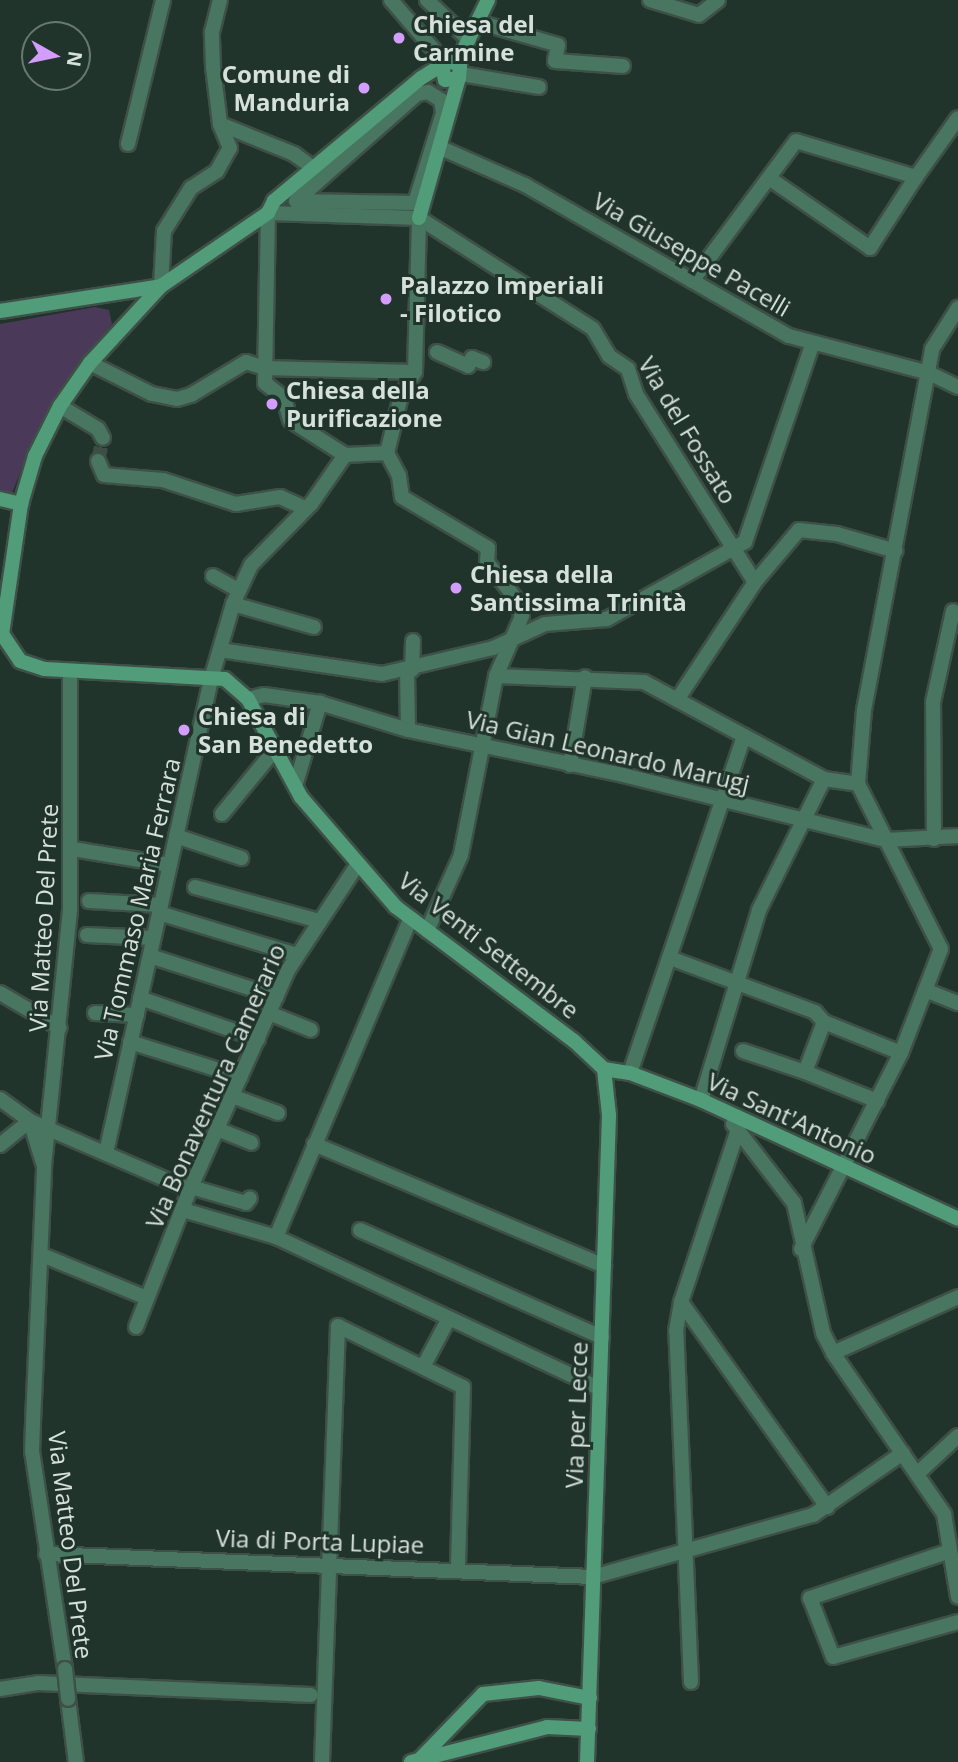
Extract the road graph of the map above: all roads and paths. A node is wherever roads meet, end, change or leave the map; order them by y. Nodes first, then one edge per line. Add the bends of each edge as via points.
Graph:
1 (163, 0) edge
2 (220, 0) edge
3 (391, 0) edge
4 (427, 0) edge
5 (488, 0) edge
6 (650, 0) edge
7 (718, 0) edge
8 (478, 22) junction
9 (470, 40) junction
10 (623, 66) dead end
11 (453, 69) junction
12 (539, 87) dead end
13 (958, 118) edge
14 (220, 124) junction
15 (128, 144) dead end
16 (441, 148) junction
17 (316, 170) junction
18 (916, 177) junction
19 (769, 178) junction
20 (415, 203) joint
21 (268, 214) junction
22 (419, 218) junction
23 (692, 281) junction
24 (161, 286) junction
25 (111, 296) junction
26 (958, 308) edge
27 (0, 311) edge
28 (125, 325) junction
29 (811, 345) junction
30 (437, 352) dead end
31 (482, 362) dead end
32 (90, 363) junction
33 (264, 368) junction
34 (415, 372) junction
35 (929, 373) junction
36 (958, 387) edge
37 (60, 407) junction
38 (103, 438) dead end
39 (387, 453) junction
40 (345, 455) junction
41 (98, 461) dead end
42 (0, 499) edge
43 (21, 504) junction
44 (305, 508) junction
45 (734, 550) junction
46 (896, 551) junction
47 (213, 576) dead end
48 (755, 582) junction
49 (238, 590) junction
50 (233, 604) junction
51 (953, 611) dead end
52 (314, 627) dead end
53 (1, 635) edge
54 (516, 637) junction
55 (413, 641) dead end
56 (220, 650) junction
57 (71, 671) junction
58 (409, 671) junction
59 (212, 676) junction
60 (496, 676) junction
61 (585, 677) junction
62 (248, 699) junction
63 (677, 700) junction
64 (320, 703) junction
65 (408, 730) junction
66 (744, 736) junction
67 (482, 746) junction
68 (277, 747) junction
69 (570, 765) junction
70 (824, 779) junction
71 (296, 783) junction
72 (858, 784) junction
73 (722, 799) junction
74 (222, 814) dead end
75 (804, 820) junction
76 (176, 836) junction
77 (958, 836) edge
78 (934, 839) junction
79 (886, 840) junction
80 (73, 849) junction
81 (241, 858) dead end
82 (358, 864) junction
83 (170, 865) junction
84 (195, 887) dead end
85 (89, 901) dead end
86 (159, 909) junction
87 (411, 918) junction
88 (319, 921) junction
89 (427, 931) junction
90 (87, 934) dead end
91 (153, 938) junction
92 (297, 955) junction
93 (150, 956) junction
94 (670, 958) junction
95 (736, 984) junction
96 (925, 990) junction
97 (0, 993) edge
98 (277, 997) junction
99 (140, 998) junction
100 (958, 1003) edge
101 (95, 1013) dead end
102 (269, 1013) junction
103 (137, 1016) junction
104 (824, 1022) junction
105 (60, 1028) junction
106 (311, 1030) dead end
107 (258, 1039) junction
108 (133, 1043) junction
109 (743, 1051) dead end
110 (901, 1053) junction
111 (604, 1069) junction
112 (805, 1072) junction
113 (630, 1073) junction
114 (241, 1077) junction
115 (232, 1096) junction
116 (0, 1099) edge
117 (701, 1100) junction
118 (877, 1101) junction
119 (719, 1108) junction
120 (278, 1113) dead end
121 (30, 1121) junction
122 (48, 1128) junction
123 (217, 1129) junction
124 (738, 1130) junction
125 (251, 1143) dead end
126 (0, 1144) edge
127 (314, 1144) junction
128 (106, 1153) junction
129 (44, 1166) junction
130 (845, 1167) junction
131 (190, 1189) junction
132 (250, 1198) dead end
133 (183, 1210) junction
134 (958, 1210) edge
135 (942, 1211) junction
136 (958, 1219) edge
137 (360, 1230) dead end
138 (276, 1237) junction
139 (801, 1249) junction
140 (42, 1255) junction
141 (604, 1266) junction
142 (958, 1297) edge
143 (147, 1298) junction
144 (681, 1302) junction
145 (449, 1318) junction
146 (136, 1326) dead end
147 (602, 1337) junction
148 (833, 1353) junction
149 (424, 1367) junction
150 (599, 1388) junction
151 (958, 1436) edge
152 (903, 1453) junction
153 (917, 1474) junction
154 (827, 1507) junction
155 (950, 1551) junction
156 (685, 1552) junction
157 (46, 1554) junction
158 (331, 1564) junction
159 (458, 1569) junction
160 (592, 1577) junction
161 (958, 1597) edge
162 (958, 1622) edge
163 (691, 1682) dead end
164 (0, 1689) edge
165 (312, 1695) dead end
166 (590, 1698) junction
167 (589, 1729) junction
168 (416, 1760) edge
169 (76, 1762) edge
170 (322, 1762) edge
171 (587, 1762) edge

1 - 15 street
2 - 14 street via 212,32
3 - 11 street
4 - 9 street
5 - 8 street
6 - 7 street via 699,15
8 - 9 street
8 - 10 street via 558,45 555,61
9 - 11 street
11 - 12 street
11 - 16 street
11 - 17 street via 421,78
13 - 18 street
14 - 17 street via 294,154
14 - 24 street via 230,148 226,159 191,188 164,231
16 - 22 street
16 - 23 street, Via Giuseppe Pacelli via 525,185
17 - 21 street via 274,201
18 - 19 street via 796,141
18 - 19 street via 870,248
19 - 23 street
20 - 20 street via 443,108 438,96 428,92 417,94 296,197 303,204
21 - 22 street
21 - 24 street
21 - 33 street
22 - 34 street
22 - 45 street, Via del Fossato via 593,329 609,356 628,369 636,394
23 - 29 street, Via Giuseppe Pacelli
24 - 25 street
24 - 28 street, Via Venti Settembre
25 - 27 street
25 - 28 street via 126,306
26 - 35 street via 932,349
28 - 32 street, Via Venti Settembre
29 - 35 street, Via Giuseppe Pacelli
29 - 45 street via 746,542
30 - 31 street via 468,366 472,358
32 - 33 street via 152,394 177,399 246,362
32 - 37 street, Via Venti Settembre
33 - 34 street
33 - 40 street via 265,383 284,398 290,420
34 - 39 street via 401,396
35 - 36 street, Via Giuseppe Pacelli
35 - 46 street
37 - 38 street via 98,429
37 - 43 street, Via Venti Settembre via 35,456
39 - 40 street
39 - 54 street via 399,476 402,497 488,548 487,562 515,598 522,616
40 - 44 street, Via Tommaso Maria Ferrara
41 - 44 street via 104,475 163,480 236,504 280,498
42 - 43 street
43 - 53 street, Via Venti Settembre
44 - 49 street, Via Tommaso Maria Ferrara via 251,565
45 - 48 street, Via del Fossato
45 - 54 street via 607,619 545,624
46 - 48 street via 837,534 799,530
46 - 72 street via 864,710
47 - 49 street
48 - 63 street
49 - 50 street, Via Tommaso Maria Ferrara
50 - 52 street
50 - 56 street, Via Tommaso Maria Ferrara
51 - 78 street via 933,702
53 - 57 street, Via Venti Settembre via 20,661
54 - 58 street
54 - 60 street
55 - 58 street
56 - 58 street via 309,666 382,674
56 - 59 street, Via Tommaso Maria Ferrara
57 - 59 street, Via Venti Settembre
57 - 80 street, Via Matteo Del Prete
58 - 65 street
59 - 62 street, Via Venti Settembre via 225,679
59 - 76 street, Via Tommaso Maria Ferrara
60 - 61 street
60 - 67 street
61 - 63 street via 644,682
61 - 69 street
62 - 64 street, Via Gian Leonardo Marugj via 264,695
62 - 68 street, Via Venti Settembre
63 - 66 street
64 - 65 street, Via Gian Leonardo Marugj
64 - 71 street
65 - 67 street, Via Gian Leonardo Marugj
66 - 70 street
66 - 73 street
67 - 69 street, Via Gian Leonardo Marugj
67 - 89 street via 461,855
68 - 71 street, Via Venti Settembre
68 - 74 street
69 - 73 street, Via Gian Leonardo Marugj
70 - 72 street
70 - 75 street
71 - 82 street, Via Venti Settembre via 301,797
72 - 79 street
73 - 75 street, Via Gian Leonardo Marugj
73 - 94 street
75 - 79 street, Via Gian Leonardo Marugj
75 - 95 street via 759,910
76 - 81 street
76 - 83 street, Via Tommaso Maria Ferrara
77 - 78 street, Via Gian Leonardo Marugj
78 - 79 street, Via Gian Leonardo Marugj
79 - 96 street via 941,949
80 - 83 street
80 - 105 street, Via Matteo Del Prete
82 - 87 street, Via Venti Settembre
82 - 88 street, Via Bonaventura Camerario
83 - 86 street, Via Tommaso Maria Ferrara
84 - 88 street
85 - 86 street
86 - 91 street, Via Tommaso Maria Ferrara
86 - 92 street
87 - 89 street, Via Venti Settembre
87 - 127 street
88 - 92 street, Via Bonaventura Camerario
89 - 111 street, Via Venti Settembre via 574,1041
90 - 91 street
91 - 93 street, Via Tommaso Maria Ferrara
92 - 98 street, Via Bonaventura Camerario
93 - 98 street
93 - 99 street, Via Tommaso Maria Ferrara
94 - 95 street
94 - 113 street
95 - 104 street via 815,1012
95 - 117 street
96 - 100 street
96 - 110 street
97 - 105 street
98 - 102 street, Via Bonaventura Camerario
99 - 103 street, Via Tommaso Maria Ferrara
99 - 107 street
101 - 103 street
102 - 106 street
102 - 107 street, Via Bonaventura Camerario
103 - 108 street, Via Tommaso Maria Ferrara
104 - 110 street
104 - 112 street
105 - 122 street, Via Matteo Del Prete
107 - 114 street, Via Bonaventura Camerario
108 - 114 street
108 - 128 street, Via Tommaso Maria Ferrara
109 - 112 street
110 - 118 street
111 - 113 street, Via Sant'Antonio
111 - 141 street, Via per Lecce via 609,1115
112 - 118 street
113 - 117 street, Via Sant'Antonio
114 - 115 street, Via Bonaventura Camerario
115 - 120 street
115 - 123 street, Via Bonaventura Camerario
116 - 121 street
117 - 119 street, Via Sant'Antonio
118 - 130 street
119 - 124 street
119 - 130 street, Via Sant'Antonio
121 - 122 street
121 - 126 street
121 - 129 street, Via Matteo Del Prete
122 - 128 street
122 - 129 street, Via Matteo Del Prete
123 - 125 street
123 - 131 street, Via Bonaventura Camerario
124 - 139 street via 794,1203
124 - 144 street
127 - 138 street
127 - 141 street
128 - 131 street
129 - 140 street, Via Matteo Del Prete
130 - 135 street, Via Sant'Antonio
130 - 139 street
131 - 132 street via 246,1203
131 - 133 street, Via Bonaventura Camerario
133 - 138 street
133 - 143 street, Via Bonaventura Camerario
134 - 135 street
135 - 136 street, Via Sant'Antonio
137 - 147 street
138 - 145 street
139 - 148 street via 823,1333
140 - 143 street
140 - 157 street, Via Matteo Del Prete via 32,1452
141 - 147 street, Via per Lecce
142 - 148 street
143 - 146 street, Via Bonaventura Camerario
144 - 154 street
144 - 156 street via 676,1331
145 - 149 street
145 - 150 street
147 - 150 street, Via per Lecce
148 - 152 street
149 - 158 street via 338,1326
149 - 159 street via 463,1387
150 - 160 street, Via per Lecce
151 - 153 street
152 - 153 street
152 - 154 street, Via di Porta Lupiae
153 - 155 street via 944,1514
154 - 156 street, Via di Porta Lupiae
155 - 161 street
155 - 162 street via 810,1598 833,1657
156 - 160 street, Via di Porta Lupiae
156 - 163 street
157 - 158 street, Via di Porta Lupiae
157 - 169 street, Via Matteo Del Prete, bridge
158 - 159 street, Via di Porta Lupiae
158 - 170 street
159 - 160 street, Via di Porta Lupiae
160 - 166 street, Via per Lecce
164 - 165 street via 38,1684
166 - 167 street, Via per Lecce
166 - 168 street via 539,1688 482,1694
167 - 168 street via 547,1727
167 - 171 street, Via per Lecce

